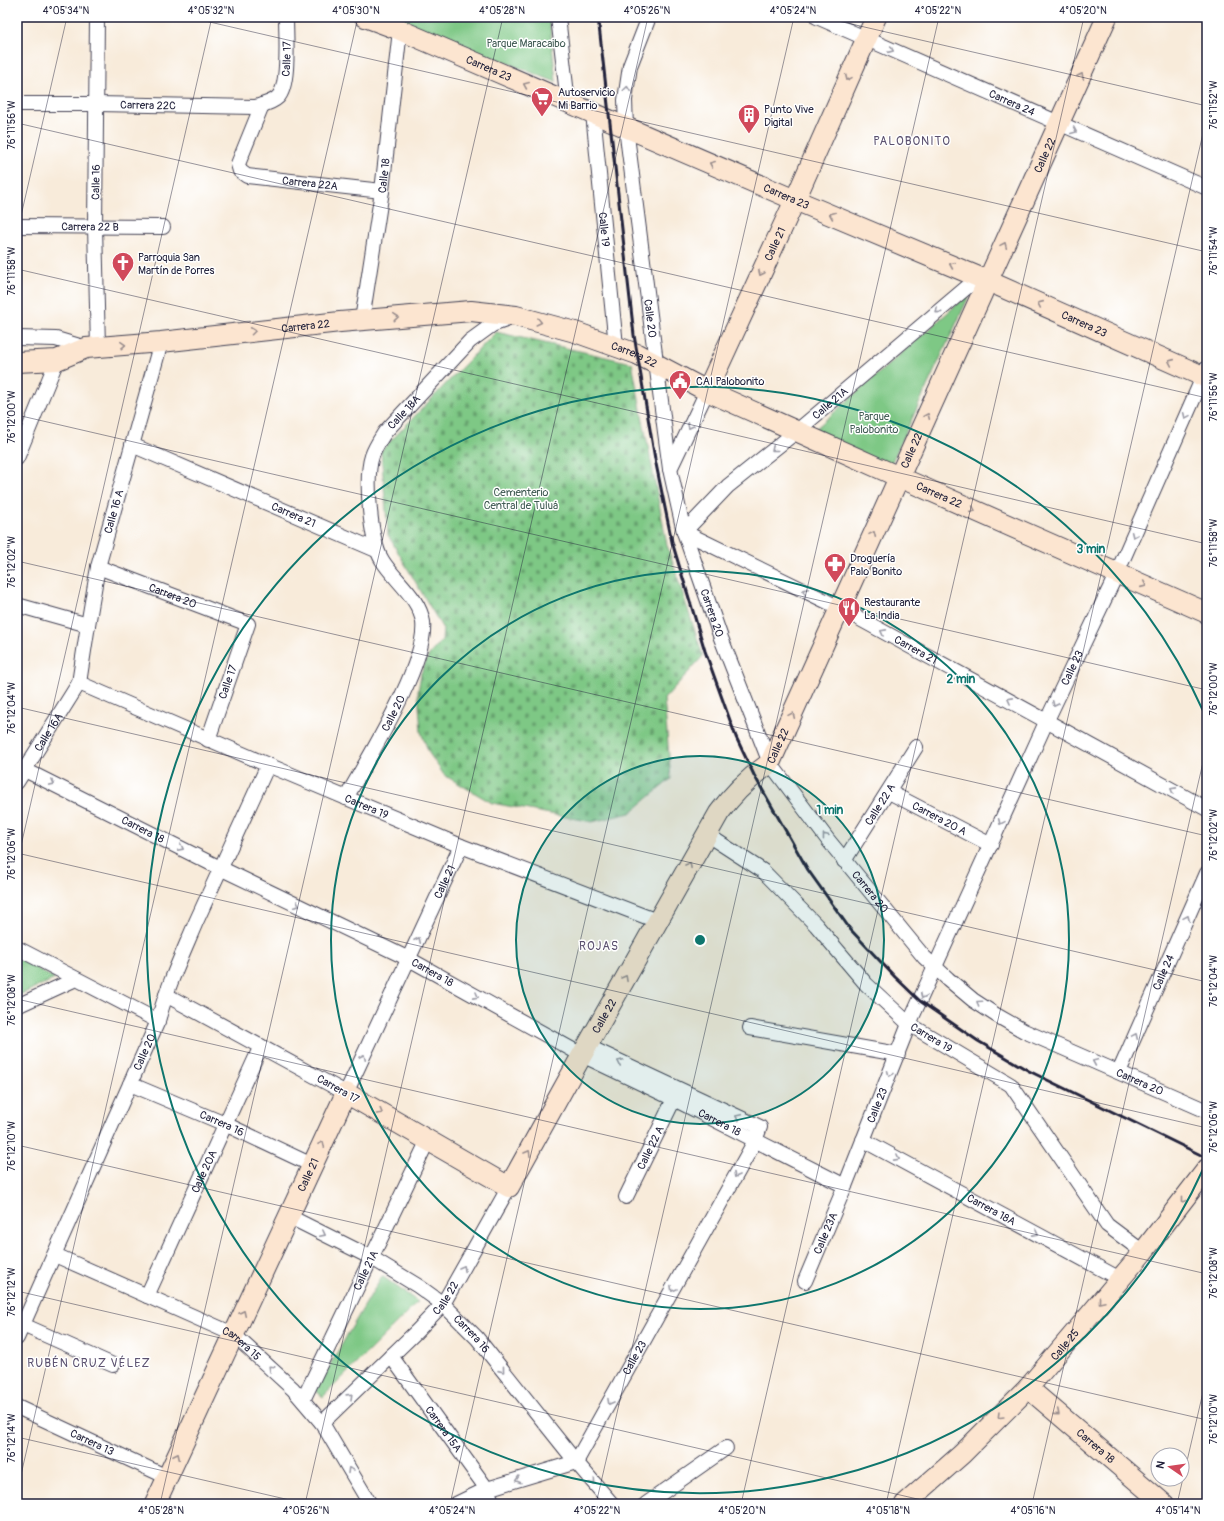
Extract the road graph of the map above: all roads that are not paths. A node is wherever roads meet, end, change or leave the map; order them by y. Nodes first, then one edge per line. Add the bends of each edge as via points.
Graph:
1 (97, 17) edge
2 (286, 17) edge
3 (365, 17) edge
4 (558, 17) edge
5 (649, 17) edge
6 (817, 17) edge
7 (876, 17) edge
8 (1107, 17) edge
9 (400, 30) junction
10 (866, 39) junction
11 (277, 98) joint
12 (568, 103) junction
13 (17, 104) edge
14 (97, 104) junction
15 (262, 105) junction
16 (594, 113) junction
17 (1058, 124) junction
18 (626, 128) junction
19 (1207, 188) edge
20 (382, 190) junction
21 (795, 200) junction
22 (17, 226) edge
23 (95, 226) junction
24 (163, 227) dead end
25 (983, 279) junction
26 (516, 316) junction
27 (362, 320) junction
28 (17, 338) edge
29 (161, 342) junction
30 (616, 346) junction
31 (92, 347) junction
32 (57, 360) junction
33 (17, 362) edge
34 (656, 363) junction
35 (1206, 374) edge
36 (707, 391) junction
37 (796, 431) junction
38 (132, 445) junction
39 (17, 458) edge
40 (670, 469) junction
41 (899, 477) junction
42 (684, 532) junction
43 (376, 550) junction
44 (98, 567) junction
45 (1117, 573) junction
46 (17, 605) edge
47 (840, 608) junction
48 (1207, 613) edge
49 (88, 624) junction
50 (248, 624) joint
51 (79, 683) junction
52 (1047, 720) junction
53 (208, 740) junction
54 (916, 747) dead end
55 (770, 763) junction
56 (268, 765) junction
57 (21, 768) edge
58 (17, 782) edge
59 (889, 792) junction
60 (346, 798) junction
61 (1207, 809) edge
62 (706, 834) junction
63 (991, 845) junction
64 (462, 846) junction
65 (844, 861) junction
66 (220, 868) junction
67 (1207, 873) edge
68 (657, 922) junction
69 (17, 948) edge
70 (409, 959) junction
71 (936, 968) junction
72 (76, 978) junction
73 (166, 995) junction
74 (17, 1006) edge
75 (158, 1021) junction
76 (909, 1024) junction
77 (750, 1028) dead end
78 (261, 1046) junction
79 (587, 1050) junction
80 (898, 1054) junction
81 (1119, 1072) junction
82 (130, 1084) junction
83 (346, 1093) junction
84 (674, 1099) junction
85 (1207, 1111) edge
86 (225, 1124) junction
87 (428, 1140) junction
88 (863, 1140) junction
89 (755, 1141) junction
90 (312, 1165) junction
91 (1207, 1169) edge
92 (845, 1186) junction
93 (509, 1187) junction
94 (626, 1196) dead end
95 (288, 1216) junction
96 (1143, 1252) junction
97 (55, 1255) junction
98 (372, 1258) junction
99 (1120, 1279) junction
100 (805, 1281) dead end
101 (147, 1296) junction
102 (443, 1304) junction
103 (23, 1325) junction
104 (233, 1334) junction
105 (17, 1338) edge
106 (390, 1356) junction
107 (113, 1365) dead end
108 (1028, 1388) junction
109 (303, 1400) junction
110 (17, 1407) edge
111 (322, 1423) junction
112 (726, 1448) dead end
113 (576, 1462) junction
114 (167, 1477) junction
115 (487, 1489) junction
116 (154, 1504) edge
117 (370, 1504) edge
118 (456, 1504) edge
119 (493, 1504) edge
120 (612, 1504) edge
121 (646, 1504) edge
122 (905, 1504) edge
123 (1164, 1504) edge

1 - 14 street, Calle 16
2 - 11 street, Calle 17 via 286,80
3 - 9 street, Carrera 23
4 - 12 street
18 -> 5 street via 625,100 630,66
6 - 10 street, Carrera 24
7 - 10 street, Calle 21
17 -> 8 street, Calle 22
12 -> 9 street, Carrera 23
9 - 20 street, Calle 18
10 -> 17 street, Carrera 24
10 -> 21 street, Calle 21
11 - 15 street, Carrera 22C
12 - 16 street, Carrera 23
13 - 14 street, Carrera 22C
14 - 15 street, Carrera 22C via 255,107
14 - 23 street, Calle 16
15 - 20 street, Carrera 22A via 238,164 240,171 247,176
16 - 18 street, Carrera 23
16 - 30 street, Calle 19
17 -> 19 street, Carrera 24
25 -> 17 street, Calle 22
21 -> 18 street, Carrera 23
18 - 34 street, Calle 20
20 - 27 street, Calle 18
25 -> 21 street, Carrera 23
21 -> 36 street, Calle 21
22 - 23 street, Carrera 22 B
23 - 24 street, Carrera 22 B
23 - 31 street, Calle 16
35 -> 25 street, Carrera 23
25 -> 37 street, Calle 21A
41 -> 25 street, Calle 22
27 -> 26 street, Carrera 22 via 471,312
26 -> 30 street, Carrera 22
26 - 43 street, Calle 18A via 492,325 470,341 385,432 377,444 371,457 369,472
29 -> 27 street, Carrera 22
28 - 31 street via 56,339
31 -> 29 street, Carrera 22
29 - 38 street, Calle 16 A
30 - 34 street, Carrera 22
31 - 32 street, Carrera 22
32 - 33 street, Carrera 22
32 - 39 street
34 - 36 street, Carrera 22
34 - 40 street, Calle 20
35 -> 45 street, Calle 23
36 - 37 street, Carrera 22
36 -> 40 street, Calle 21
37 - 41 street, Carrera 22
37 -> 42 street, Calle 21A via 728,486
38 - 43 street, Carrera 21
38 - 44 street, Calle 16 A
40 - 42 street, Calle 20
41 -> 45 street, Carrera 22
47 -> 41 street, Calle 22
47 -> 42 street, Carrera 21
42 - 55 street, Carrera 20 via 721,638
43 - 60 street, Calle 20 via 419,610 423,622 423,635 412,673 398,704
44 - 49 street, Calle 16 A
44 - 50 street, Carrera 20
45 -> 48 street, Carrera 22
45 -> 52 street, Calle 23
46 - 49 street
52 -> 47 street, Carrera 21
55 -> 47 street, Calle 22
49 - 51 street, Calle 16 A
50 - 53 street, Calle 17
51 - 53 street, Carrera 19
51 - 57 street, Calle 16A
61 -> 52 street, Carrera 21
52 -> 63 street, Calle 23
53 - 56 street, Carrera 19
54 - 59 street, Calle 22 A
55 - 62 street, Calle 22 via 732,794
65 -> 55 street, Carrera 20
56 - 60 street, Carrera 19
56 - 66 street, Calle 20
57 - 58 street, Calle 16A
57 -> 66 street, Carrera 18
59 - 63 street, Carrera 20 A
59 - 65 street, Calle 22 A
60 - 64 street, Carrera 19
68 -> 62 street, Calle 22
62 - 76 street, Carrera 19 via 763,871 816,925 866,984
63 - 71 street, Calle 23
64 - 68 street, Carrera 19
70 -> 64 street, Calle 21
65 - 71 street, Carrera 20
66 -> 70 street, Carrera 18
66 - 73 street, Calle 20
81 -> 67 street, Calle 24
79 -> 68 street, Calle 22
69 - 72 street
70 -> 79 street, Carrera 18
83 -> 70 street, Calle 21
71 -> 76 street, Calle 23
81 -> 71 street, Carrera 20 via 1007,1022 973,1000
72 - 74 street
72 - 75 street
73 - 75 street, Calle 20
73 - 78 street, Carrera 17
75 - 82 street, Calle 20
76 - 80 street, Calle 23
76 - 96 street, Carrera 19 via 1012,1085 1107,1225
77 - 80 street
78 - 83 street, Carrera 17
78 - 86 street, Calle 20A
79 - 84 street, Carrera 18
89 -> 79 street via 760,1127
93 -> 79 street, Calle 22
80 -> 88 street, Calle 23
81 - 85 street, Carrera 20
82 - 86 street, Carrera 16
82 - 97 street, Calle 20
83 -> 87 street, Carrera 17
90 -> 83 street, Calle 21
84 - 89 street, Carrera 18
84 - 94 street, Calle 22 A
86 - 90 street, Carrera 16
86 - 101 street, Calle 20A
87 - 93 street, Carrera 17
87 - 98 street, Calle 21A
88 - 92 street, Calle 23
88 -> 99 street, Carrera 18A
89 - 92 street, Carrera 18
89 -> 113 street, Calle 23
90 - 95 street, Calle 21
91 -> 96 street, Calle 25
92 - 100 street, Calle 23A
102 -> 93 street, Calle 22
95 -> 98 street, Carrera 16
104 -> 95 street, Calle 21
96 - 99 street, Calle 25
97 - 101 street, Carrera 15
97 - 103 street, Calle 20
98 - 102 street, Carrera 16
98 - 109 street, Calle 21A
99 -> 108 street, Calle 25
101 - 104 street, Carrera 15
102 - 106 street, Calle 22
102 -> 113 street, Carrera 16 via 477,1338
103 - 105 street, Calle 20
103 - 107 street
109 -> 104 street, Carrera 15
114 -> 104 street, Calle 21
111 -> 106 street, Calle 22
106 - 115 street, Carrera 15A
108 -> 122 street, Calle 25 via 962,1454
108 -> 123 street, Carrera 18
109 - 111 street, Carrera 15
110 - 114 street, Carrera 13
117 -> 111 street, Carrera 15
112 - 121 street
113 -> 115 street
113 -> 120 street, Carrera 16
114 - 116 street, Calle 21
115 - 118 street
115 - 119 street, Carrera 15A

